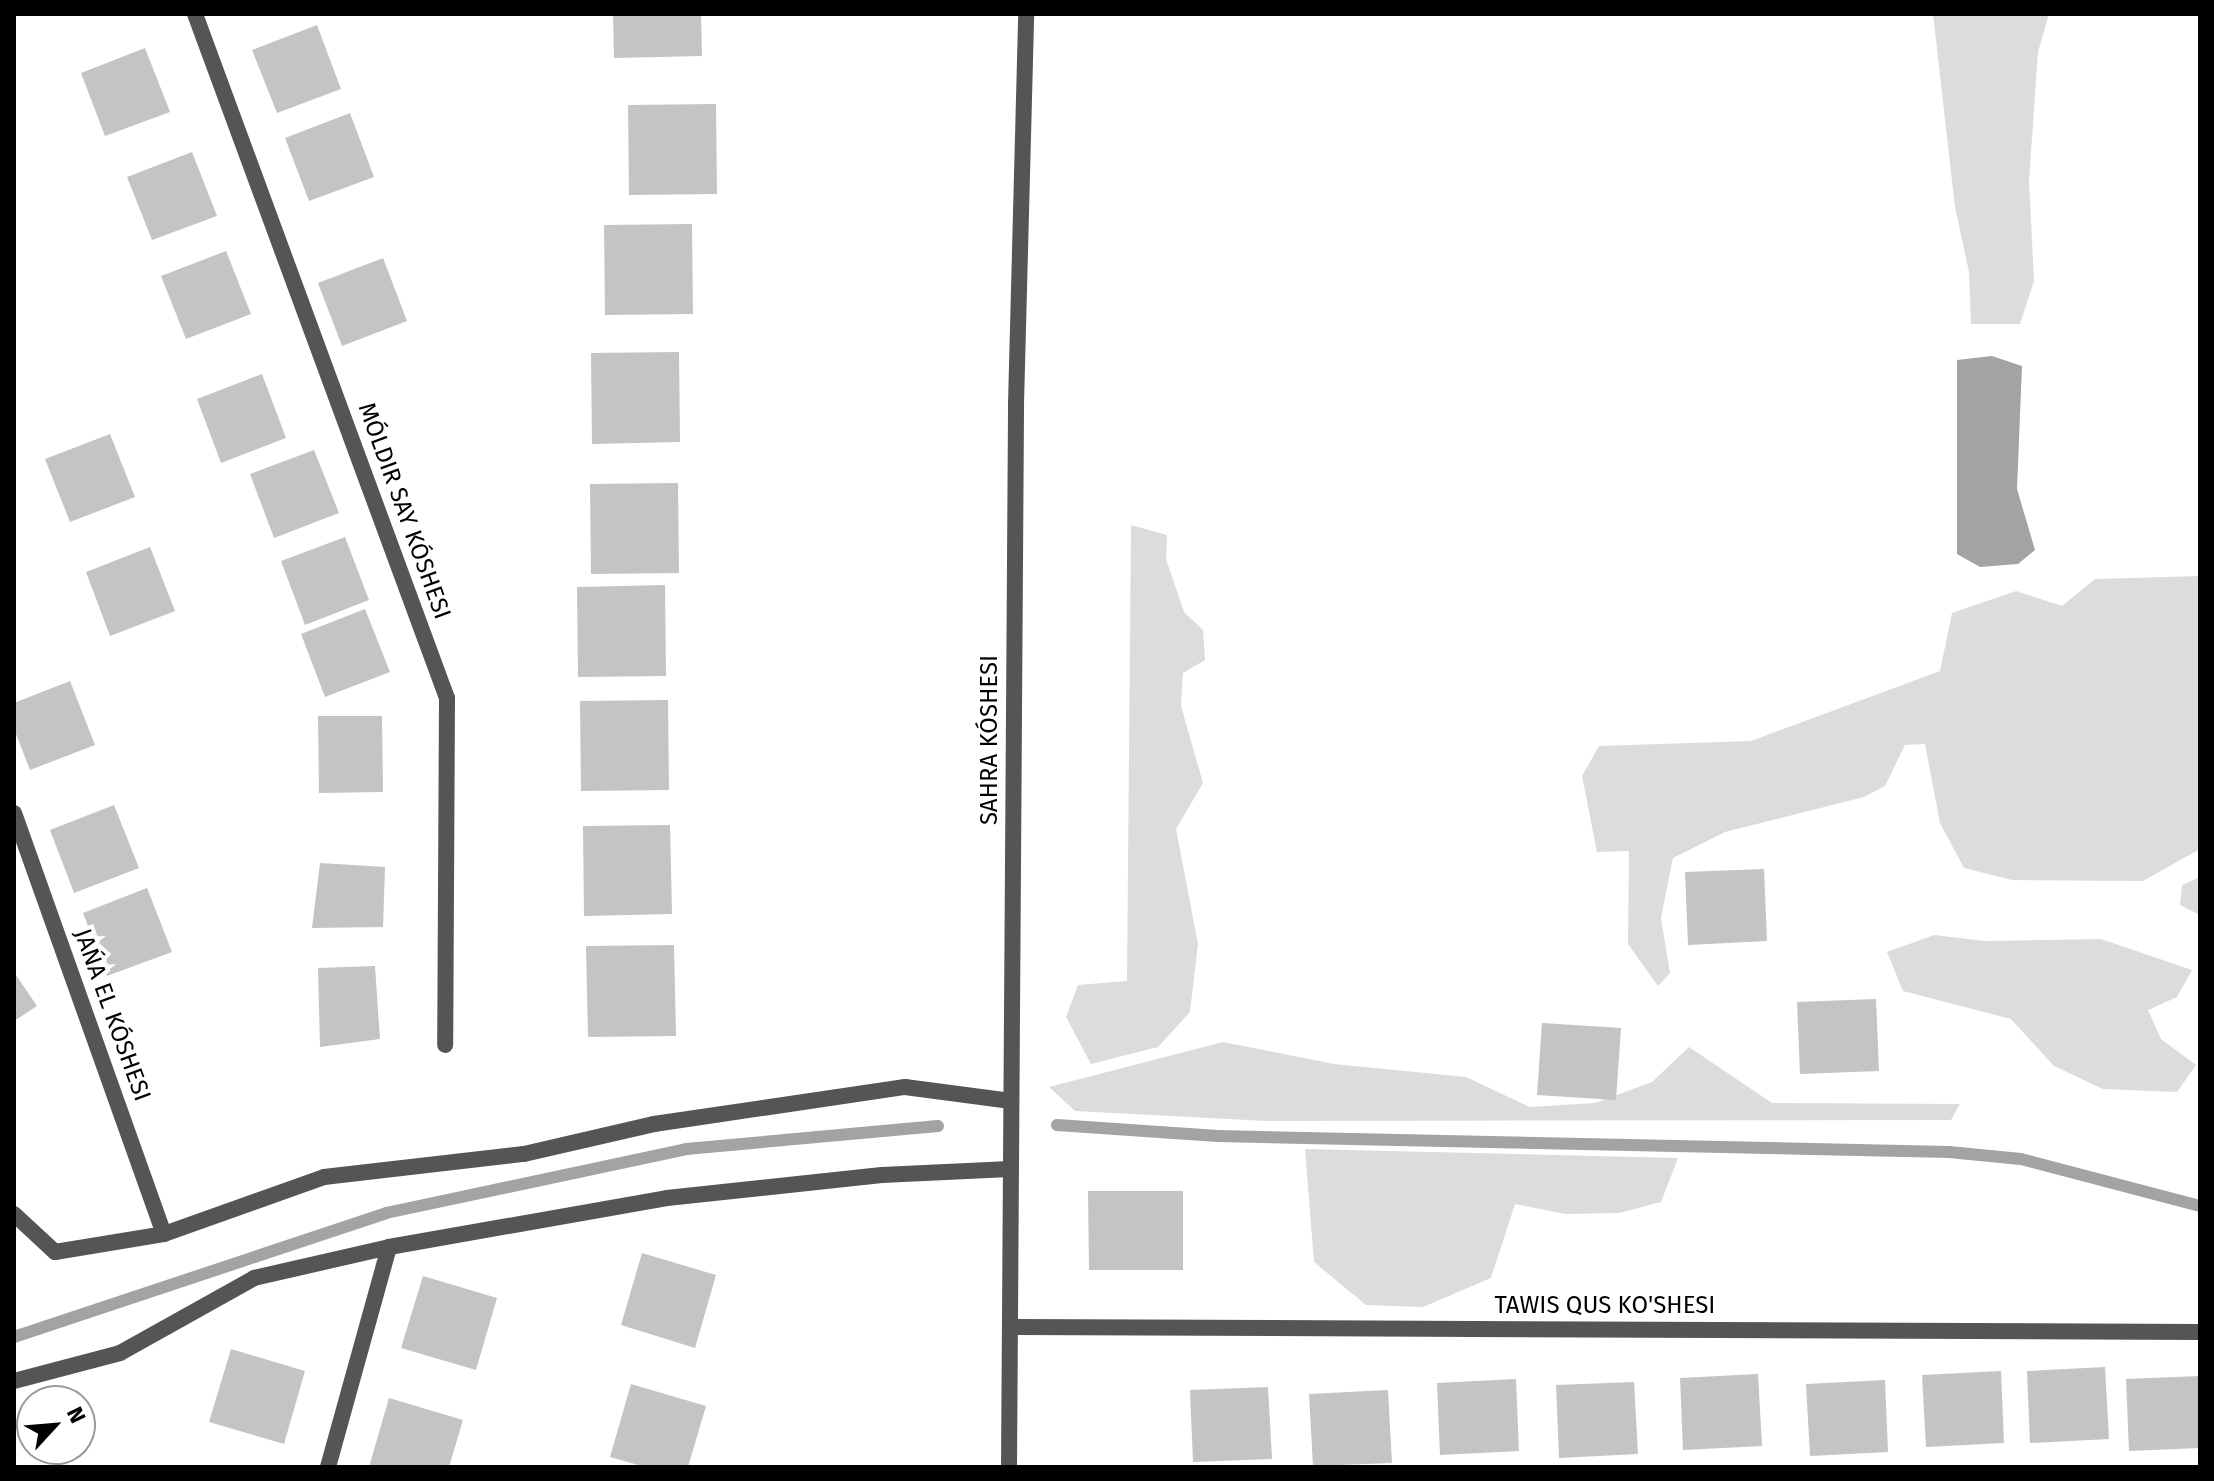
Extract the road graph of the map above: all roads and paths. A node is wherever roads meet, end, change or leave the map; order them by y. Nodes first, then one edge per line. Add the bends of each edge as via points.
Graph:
1 (195, 14) edge
2 (1026, 14) edge
3 (14, 813) edge
4 (445, 1045) dead end
5 (1011, 1101) junction
6 (1010, 1169) junction
7 (14, 1214) edge
8 (164, 1234) junction
9 (389, 1247) junction
10 (1010, 1327) junction
11 (2200, 1332) edge
12 (14, 1381) edge
13 (328, 1467) edge
14 (1009, 1467) edge

1 - 4 street, MÓLDIR SAY KÓSHESI via 447,698
2 - 5 street, SAHRA KÓSHESI via 1016,404
3 - 8 street, JAŃA EL KÓSHESI
5 - 6 street, SAHRA KÓSHESI
5 - 8 street via 905,1087 654,1124 524,1154 324,1177
6 - 9 street via 882,1175 667,1198
6 - 10 street, SAHRA KÓSHESI
7 - 8 street via 55,1252
9 - 12 street via 254,1278 120,1353
9 - 13 street
10 - 11 street, TAWIS QUS KO'SHESI
10 - 14 street, SAHRA KÓSHESI

